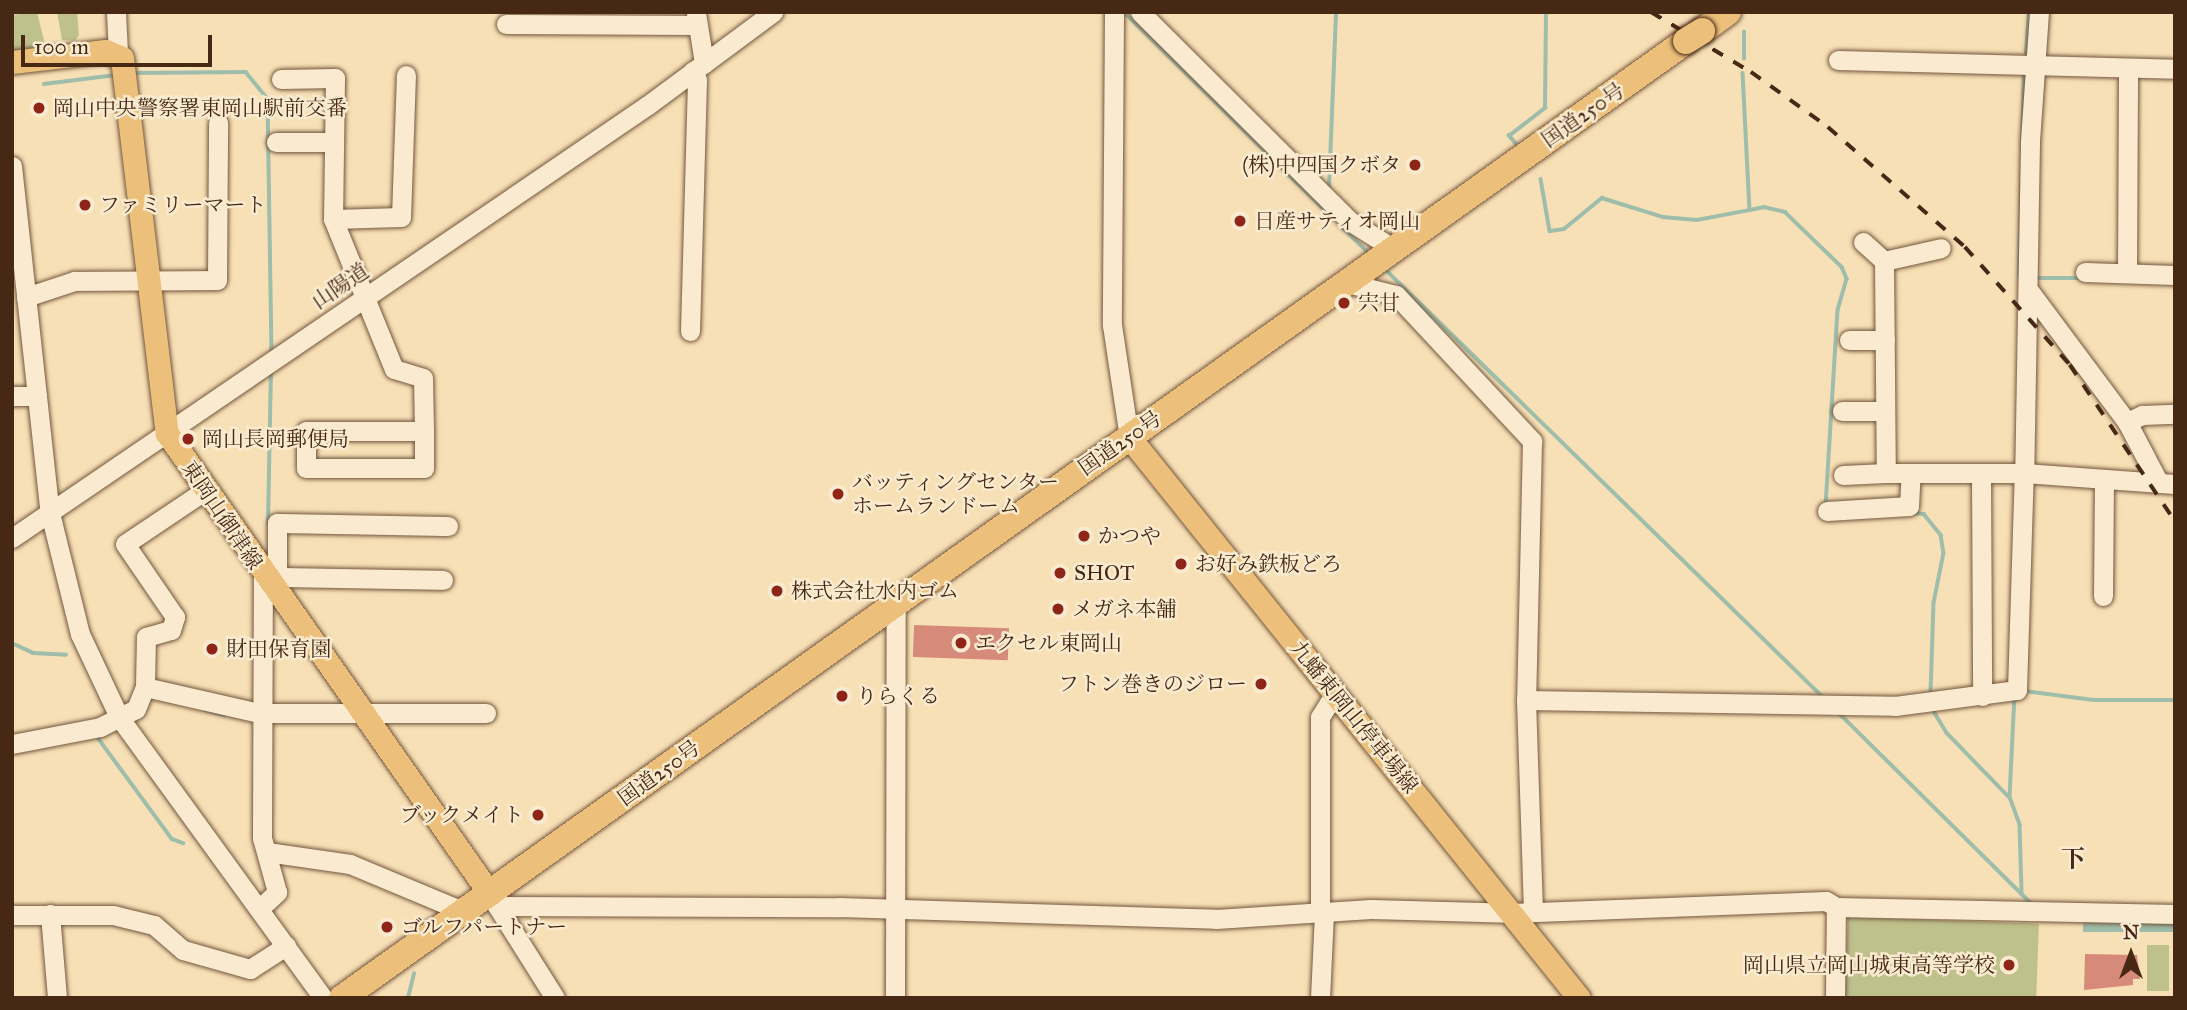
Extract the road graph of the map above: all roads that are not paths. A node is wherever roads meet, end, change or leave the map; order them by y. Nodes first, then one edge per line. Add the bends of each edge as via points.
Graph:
1 (116, 12) edge
2 (773, 12) edge
3 (1114, 12) edge
4 (1140, 12) edge
5 (1728, 12) edge
6 (2039, 12) edge
7 (696, 19) edge
8 (506, 24) dead end
9 (118, 53) junction
10 (1839, 60) dead end
11 (12, 62) edge
12 (698, 67) junction
13 (2034, 69) junction
14 (2175, 69) edge
15 (2128, 70) junction
16 (406, 75) dead end
17 (281, 79) dead end
18 (218, 123) dead end
19 (276, 142) dead end
20 (333, 142) junction
21 (12, 166) edge
22 (14, 193) edge
23 (334, 223) junction
24 (1863, 242) dead end
25 (1941, 248) dead end
26 (1384, 256) junction
27 (18, 259) edge
28 (1884, 261) junction
29 (2085, 272) dead end
30 (2127, 272) junction
31 (2175, 275) edge
32 (148, 279) junction
33 (1347, 283) junction
34 (2029, 291) junction
35 (26, 297) junction
36 (364, 298) junction
37 (21, 329) edge
38 (690, 331) dead end
39 (1849, 340) dead end
40 (1885, 340) junction
41 (12, 396) edge
42 (37, 396) junction
43 (1842, 411) dead end
44 (1885, 411) junction
45 (2175, 414) edge
46 (2127, 422) junction
47 (424, 431) junction
48 (167, 433) junction
49 (1129, 437) junction
50 (2021, 472) junction
51 (1885, 473) junction
52 (1911, 473) junction
53 (1981, 473) junction
54 (1843, 475) dead end
55 (2104, 481) junction
56 (2167, 483) edge
57 (204, 491) junction
58 (1828, 511) dead end
59 (50, 513) junction
60 (448, 526) dead end
61 (12, 538) edge
62 (443, 580) dead end
63 (272, 581) junction
64 (2104, 596) dead end
65 (896, 604) junction
66 (145, 687) junction
67 (1335, 693) junction
68 (1982, 696) junction
69 (1525, 700) junction
70 (362, 712) junction
71 (259, 713) junction
72 (486, 713) dead end
73 (118, 717) junction
74 (12, 744) edge
75 (267, 852) junction
76 (494, 900) junction
77 (1836, 907) junction
78 (259, 909) junction
79 (896, 910) junction
80 (465, 912) junction
81 (1322, 912) junction
82 (1522, 912) junction
83 (50, 914) junction
84 (2175, 914) edge
85 (12, 915) edge
86 (286, 946) junction
87 (57, 998) edge
88 (324, 998) edge
89 (342, 998) edge
90 (555, 998) edge
91 (895, 998) edge
92 (1320, 998) edge
93 (1579, 998) edge
94 (1835, 998) edge

1 - 9 street
2 - 12 street, 山陽道
3 - 49 street via 1112,325
4 - 26 street
5 - 26 highway, 国道250号
6 - 13 street
7 - 8 street
7 - 12 street
9 - 11 main road
9 - 32 main road, 東岡山御津線 via 125,65
10 - 13 street
12 - 36 street, 山陽道
12 - 38 street
13 - 15 street
13 - 34 street
14 - 15 street
15 - 30 street
16 - 23 street via 401,217
17 - 20 street via 335,78
18 - 32 street via 217,280
19 - 20 street
20 - 23 street
21 - 22 street
22 - 27 street
23 - 36 street
24 - 28 street
25 - 28 street
26 - 33 highway, 国道250号
27 - 35 street
28 - 40 street
29 - 30 street
30 - 31 street
32 - 35 street via 74,281
32 - 48 main road, 東岡山御津線
33 - 49 highway, 国道250号
33 - 69 street via 1396,295 1532,441
34 - 46 street
34 - 50 street
35 - 37 street
36 - 47 street via 394,369 423,378
36 - 48 street, 山陽道
37 - 42 street
39 - 40 street
40 - 44 street
41 - 42 street
42 - 59 street
43 - 44 street
44 - 51 street
45 - 46 street via 2142,415
46 - 56 street
47 - 47 street via 306,431 306,468 424,468
48 - 57 main road, 東岡山御津線
48 - 59 street, 山陽道
49 - 65 highway, 国道250号
49 - 67 main road, 九蟠東岡山停車場線
50 - 53 street
50 - 55 street
50 - 68 street via 2016,690
51 - 52 street
51 - 54 street
52 - 53 street
52 - 58 street via 1909,506
53 - 68 street
55 - 56 street
55 - 64 street
57 - 63 main road, 東岡山御津線
57 - 66 street via 124,544 175,617 171,630 146,637
59 - 61 street, 山陽道
59 - 73 street via 80,634
60 - 63 street via 277,523
62 - 63 street
63 - 70 main road, 東岡山御津線
63 - 71 street
65 - 76 highway, 国道250号
65 - 79 street
66 - 71 street
66 - 73 street via 136,709
67 - 81 street via 1320,717
67 - 82 main road, 九蟠東岡山停車場線
68 - 69 street via 1895,706
69 - 82 street
70 - 71 street
70 - 72 street
70 - 76 main road, 東岡山御津線
71 - 75 street
73 - 74 street via 95,729
73 - 78 street
75 - 78 street via 277,892
75 - 80 street via 350,864
76 - 79 street
76 - 80 highway, 国道250号
76 - 90 street
77 - 82 street via 1826,901
77 - 84 street
77 - 94 street
78 - 86 street
79 - 81 street via 1216,919
79 - 91 street
80 - 89 highway, 国道250号
81 - 82 street
81 - 92 street
82 - 93 main road, 九蟠東岡山停車場線
83 - 85 street
83 - 86 street via 113,915 154,925 183,950 250,970
83 - 87 street
86 - 88 street

